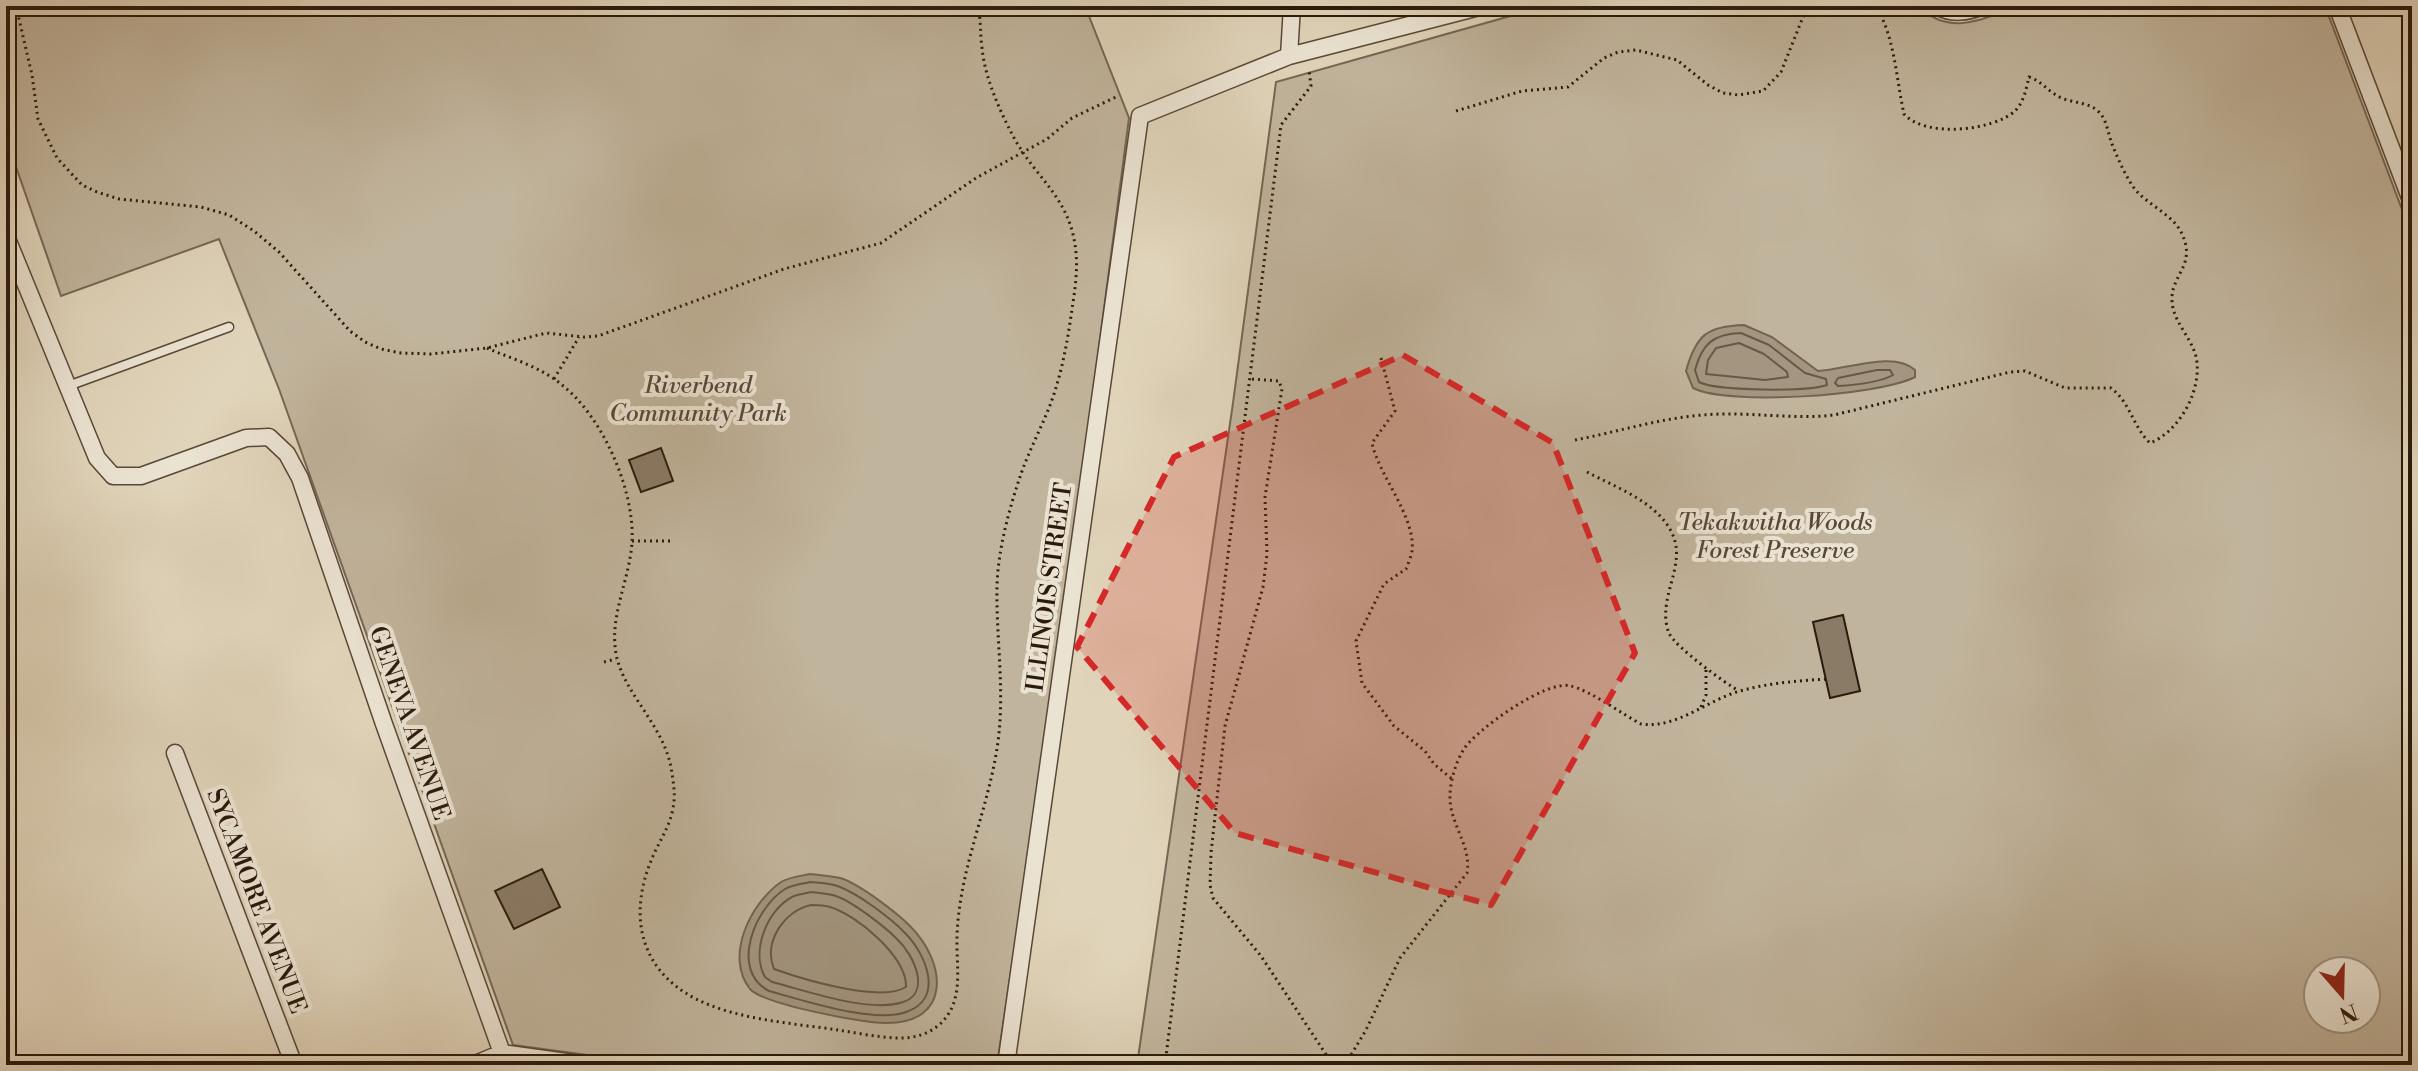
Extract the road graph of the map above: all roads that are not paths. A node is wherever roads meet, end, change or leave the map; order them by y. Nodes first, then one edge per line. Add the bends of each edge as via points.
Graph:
1 (1292, 6) edge
2 (1483, 6) edge
3 (1937, 6) edge
4 (1983, 6) edge
5 (2337, 6) edge
6 (1289, 56) junction
7 (2412, 203) edge
8 (6, 236) edge
9 (229, 327) dead end
10 (67, 386) junction
11 (175, 753) dead end
12 (502, 1053) junction
13 (294, 1065) edge
14 (473, 1065) edge
15 (588, 1065) edge
16 (1006, 1065) edge

1 - 6 street
2 - 6 street
3 - 4 street via 1966,12
5 - 7 street
6 - 16 street, ILLINOIS STREET via 1140,116
8 - 10 street
9 - 10 lane
10 - 12 street, GENEVA AVENUE via 97,458 113,476 141,476 246,438 269,437 287,454 300,478
11 - 13 street, SYCAMORE AVENUE
12 - 14 street
12 - 15 street

